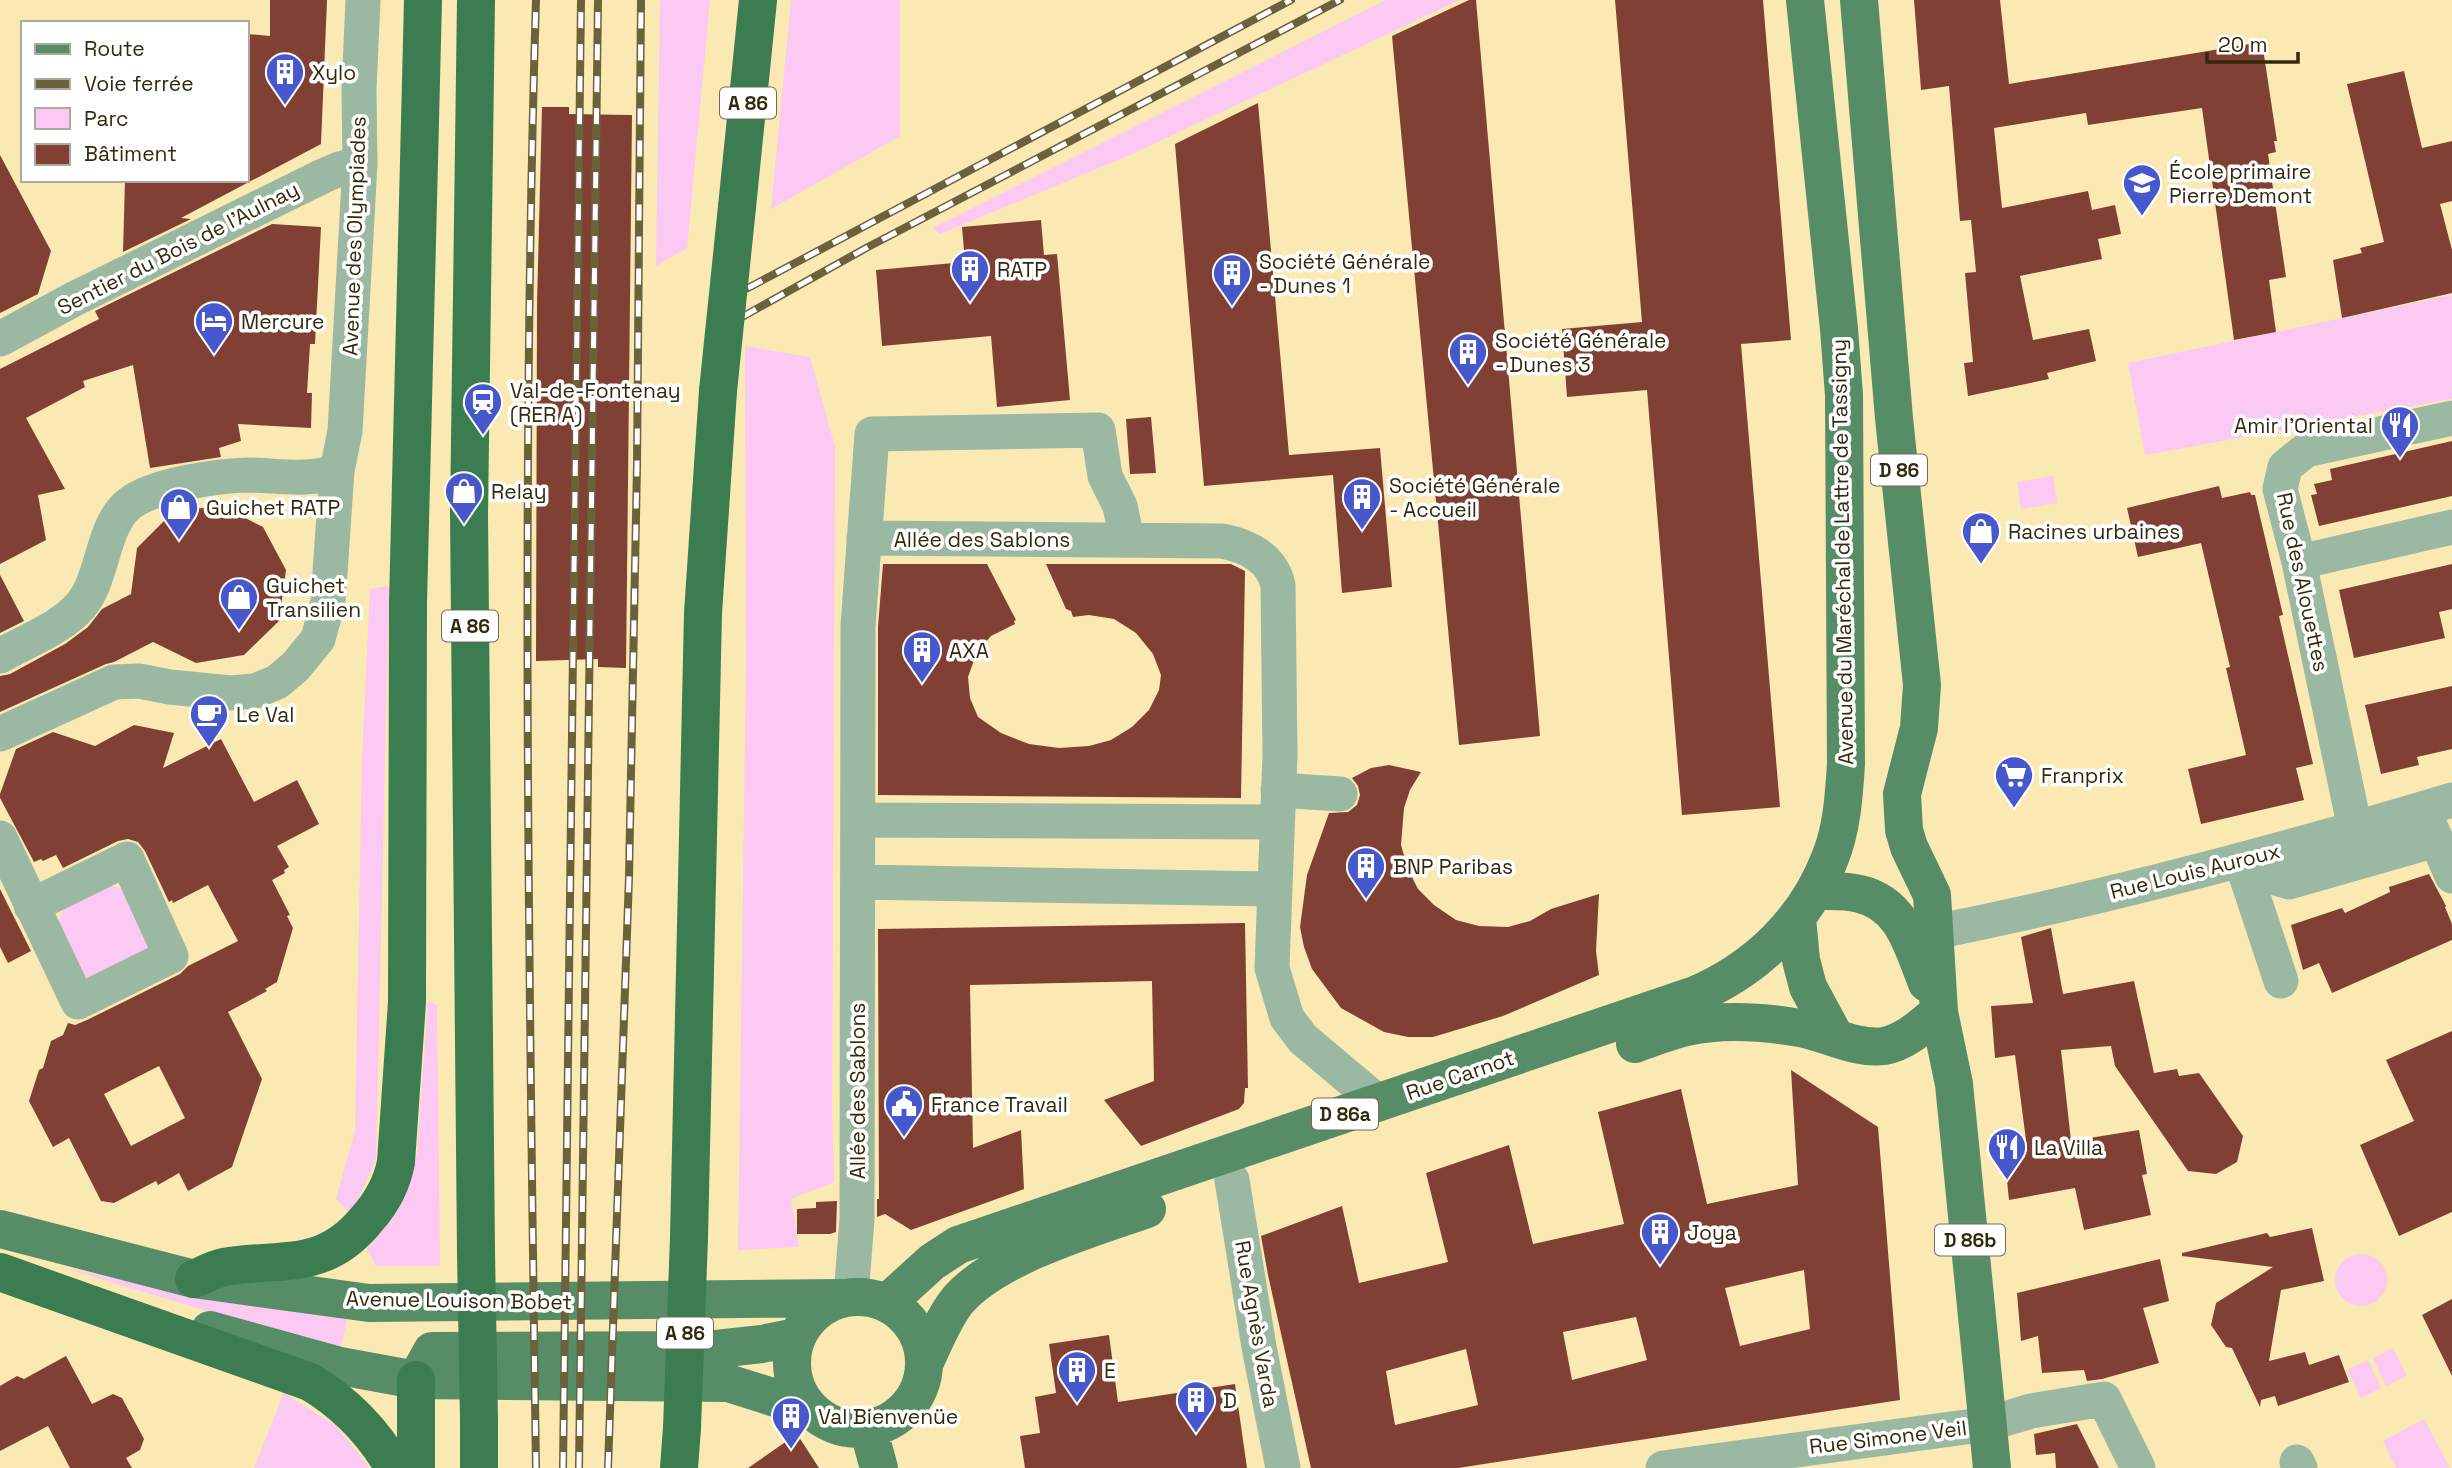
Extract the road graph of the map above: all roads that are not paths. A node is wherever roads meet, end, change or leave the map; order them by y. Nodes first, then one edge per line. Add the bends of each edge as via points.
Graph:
1 (363, 0) edge
2 (423, 0) edge
3 (476, 0) edge
4 (758, 0) edge
5 (1805, 0) edge
6 (1859, 0) edge
7 (360, 164) junction
8 (15, 331) edge
9 (2452, 418) edge
10 (337, 471) junction
11 (2452, 527) edge
12 (863, 538) junction
13 (1127, 539) junction
14 (2299, 562) junction
15 (0, 656) edge
16 (0, 734) edge
17 (1340, 794) dead end
18 (2437, 805) edge
19 (1277, 806) junction
20 (858, 820) junction
21 (2355, 829) junction
22 (0, 838) edge
23 (2436, 841) junction
24 (2250, 858) junction
25 (2452, 876) edge
26 (858, 882) junction
27 (1275, 889) junction
28 (1806, 904) junction
29 (31, 906) dead end
30 (1934, 932) junction
31 (2280, 981) dead end
32 (1939, 1012) junction
33 (1835, 1037) junction
34 (1379, 1103) junction
35 (1231, 1180) junction
36 (0, 1229) edge
37 (0, 1271) edge
38 (194, 1279) junction
39 (860, 1299) junction
40 (796, 1337) junction
41 (925, 1362) junction
42 (416, 1380) junction
43 (810, 1409) junction
44 (1988, 1424) junction
45 (868, 1429) junction
46 (394, 1468) edge
47 (416, 1468) edge
48 (479, 1468) edge
49 (679, 1468) edge
50 (879, 1468) edge
51 (1283, 1468) edge
52 (1663, 1468) edge
53 (1992, 1468) edge
54 (2138, 1468) edge

1 - 7 street, Avenue des Olympiades
2 - 38 highway via 408,603 407,1002 396,1162 379,1205 340,1245 310,1258 222,1267
3 - 48 highway, A 86, bridge via 469,514
4 - 49 highway, A 86, bridge via 718,391 703,613 689,1238
5 - 28 main road, Avenue du Maréchal de Lattre de Tassigny / D 86 via 1839,329 1846,471 1843,800 1830,858
6 - 30 main road, D 86 via 1922,685 1919,728 1902,794 1904,830 1932,895
7 - 8 street, Sentier du Bois de l'Aulnay via 323,176
7 - 10 street, Avenue des Olympiades via 345,431
9 - 14 street, Rue des Alouettes via 2306,450 2285,467 2280,489
10 - 15 street via 319,477 244,475 184,483 129,504 106,543 82,604 64,620
10 - 16 street, Avenue des Olympiades via 328,602 322,627 311,649 277,682 256,691 230,693 114,682
11 - 14 street
12 - 13 street, Allée des Sablons
12 - 13 street via 872,434 1098,430 1105,476 1120,506
12 - 20 street, Allée des Sablons
13 - 19 street, Allée des Sablons via 1238,544 1272,567 1278,585 1280,634
14 - 21 street, Rue des Alouettes
17 - 19 street
18 - 21 street, Rue Louis Auroux
18 - 23 street
19 - 20 street
19 - 27 street, Allée des Sablons
20 - 26 street, Allée des Sablons
21 - 24 street, Rue Louis Auroux
22 - 29 street
23 - 24 street via 2289,883 2265,875
23 - 25 street
24 - 30 street, Rue Louis Auroux
24 - 31 street
26 - 27 street
26 - 39 street, Allée des Sablons
27 - 34 street, Allée des Sablons via 1272,968 1287,1018 1303,1039
28 - 32 main road via 1858,893 1895,912
28 - 33 main road via 1801,960 1808,987
28 - 34 main road, Rue Carnot / D 86a via 1762,956 1715,987
30 - 32 main road, D 86b
32 - 33 main road via 1892,1044 1873,1047
32 - 44 main road, D 86b via 1954,1084
33 - 35 main road, Rue Carnot / D 86a via 1773,1024 1684,1027
34 - 39 main road, Rue Carnot / D 86a via 958,1245
35 - 41 main road, Rue Carnot / D 86a via 1006,1263 951,1309
35 - 51 street, Rue Agnès Varda
36 - 38 main road, Avenue Louison Bobet
37 - 42 main road via 340,1366
37 - 46 highway via 310,1382 344,1405
38 - 39 main road, Avenue Louison Bobet via 369,1303
39 - 40 main road via 822,1306
39 - 41 main road via 902,1313 922,1344
40 - 42 main road via 707,1350 432,1352
40 - 43 main road via 792,1375
41 - 45 main road via 914,1398 886,1423
42 - 43 main road via 728,1383
42 - 47 highway
43 - 45 main road via 837,1426
44 - 52 street, Rue Simone Veil
44 - 53 main road, D 86b
44 - 54 street, Rue Simone Veil via 2031,1411 2104,1399
45 - 50 main road

